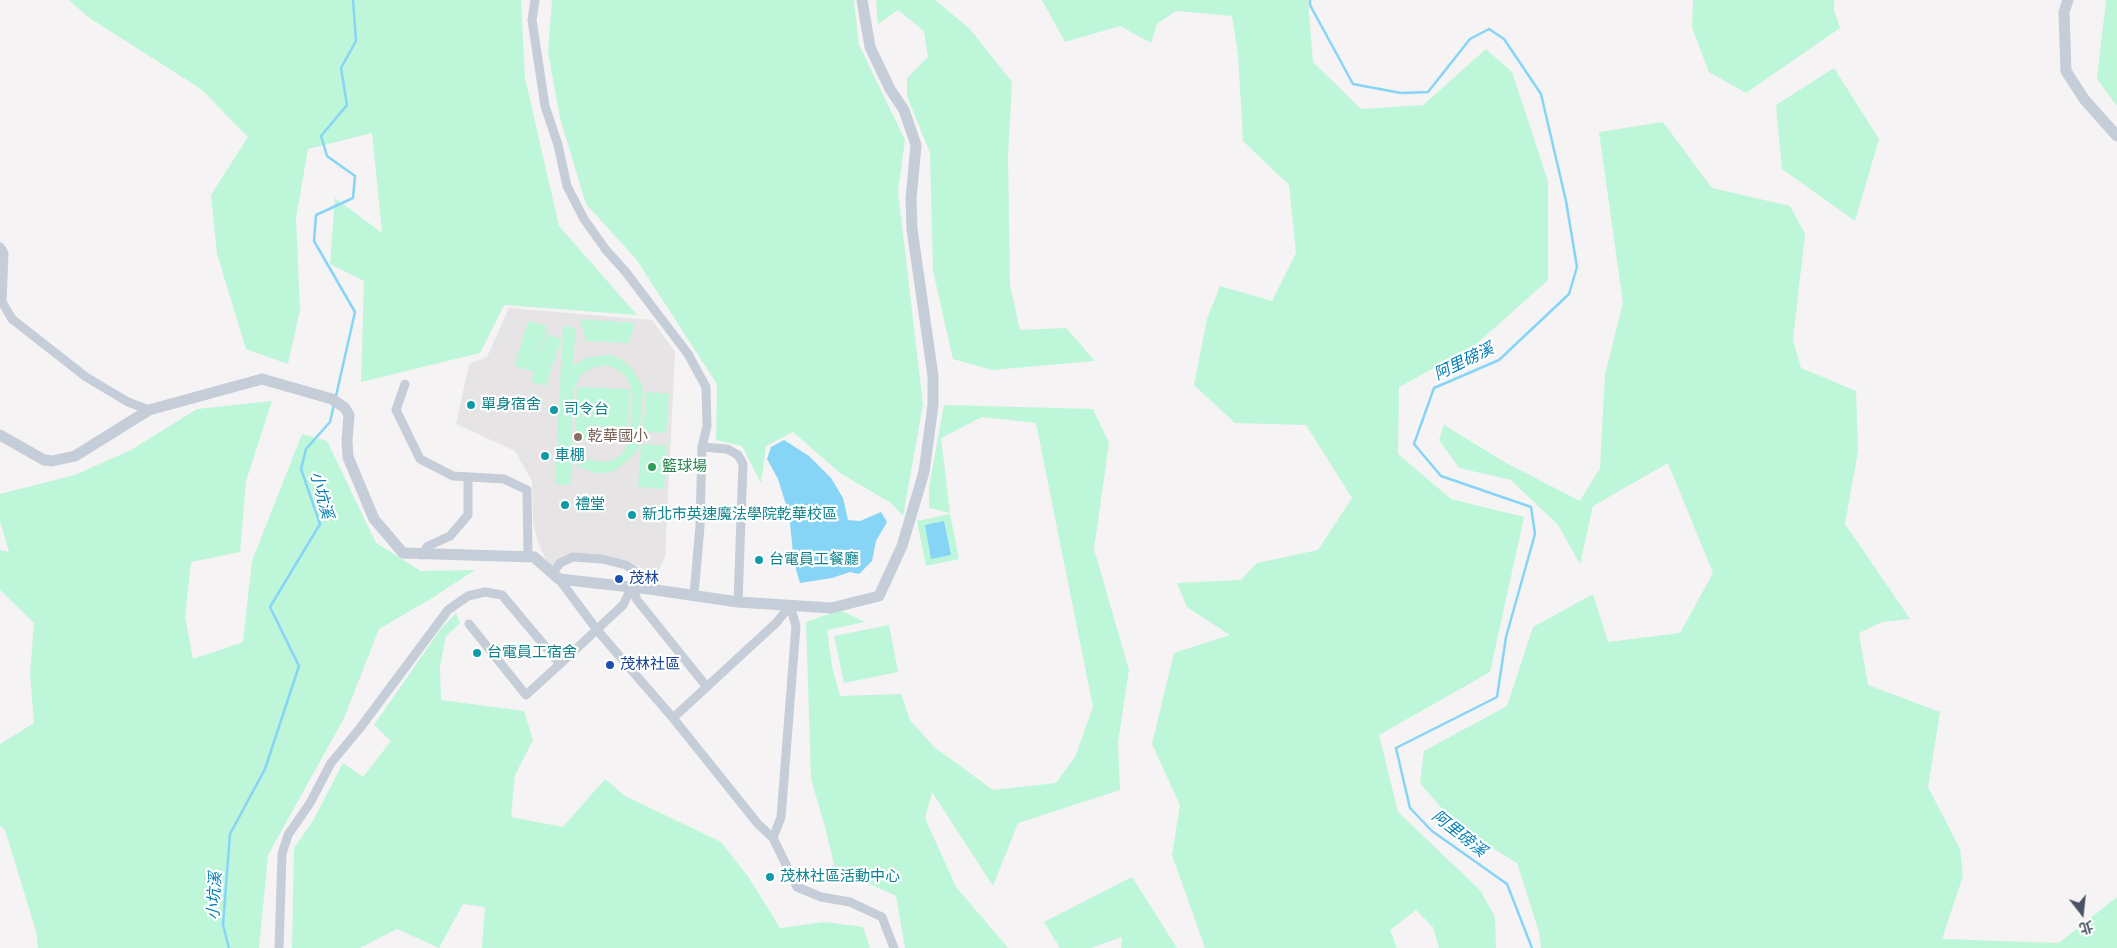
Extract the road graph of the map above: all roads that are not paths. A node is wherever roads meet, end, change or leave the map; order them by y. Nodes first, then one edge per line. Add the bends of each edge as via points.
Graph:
1 (535, 0) edge
2 (862, 0) edge
3 (2068, 0) edge
4 (2117, 136) edge
5 (0, 247) edge
6 (406, 384) dead end
7 (149, 410) junction
8 (0, 435) edge
9 (702, 447) junction
10 (468, 478) junction
11 (421, 555) junction
12 (528, 556) junction
13 (556, 577) junction
14 (632, 587) junction
15 (649, 589) junction
16 (694, 594) junction
17 (738, 602) junction
18 (790, 606) junction
19 (469, 624) dead end
20 (597, 630) junction
21 (560, 664) junction
22 (708, 687) junction
23 (673, 718) junction
24 (773, 838) junction
25 (279, 948) edge
26 (894, 948) edge

1 - 9 street via 532,20 545,106 568,186 584,219 688,354 706,387 707,426
2 - 18 street via 870,47 904,110 916,145 912,229 933,376 931,422 924,472 902,546 879,596 831,608
3 - 4 street via 2064,12 2066,71 2084,98
5 - 7 street via 4,253 2,302 12,319 86,377 128,402
6 - 10 street via 396,410 420,459 453,476
7 - 8 street via 75,456 52,461 44,460
7 - 11 street via 262,379 336,402 349,415 348,457 374,519 403,553
9 - 16 street
9 - 17 street via 727,449 738,455 743,464
10 - 11 street via 468,516 450,536 428,546
10 - 12 street via 504,479 527,490
11 - 12 street
12 - 13 street via 534,557
13 - 14 street
13 - 15 street via 554,571 560,563 573,557 602,559 626,565 638,573
13 - 20 street
14 - 15 street
14 - 20 street via 623,605
14 - 22 street via 637,600
15 - 16 street
16 - 17 street
17 - 18 street
18 - 22 street
18 - 24 street via 796,626 781,817
19 - 21 street via 526,695
20 - 21 street
20 - 23 street
21 - 25 street via 502,594 485,592 468,596 448,610 331,764 310,804 288,835 282,854
22 - 23 street
23 - 24 street via 758,824
24 - 26 street via 797,887 821,897 850,902 882,917

